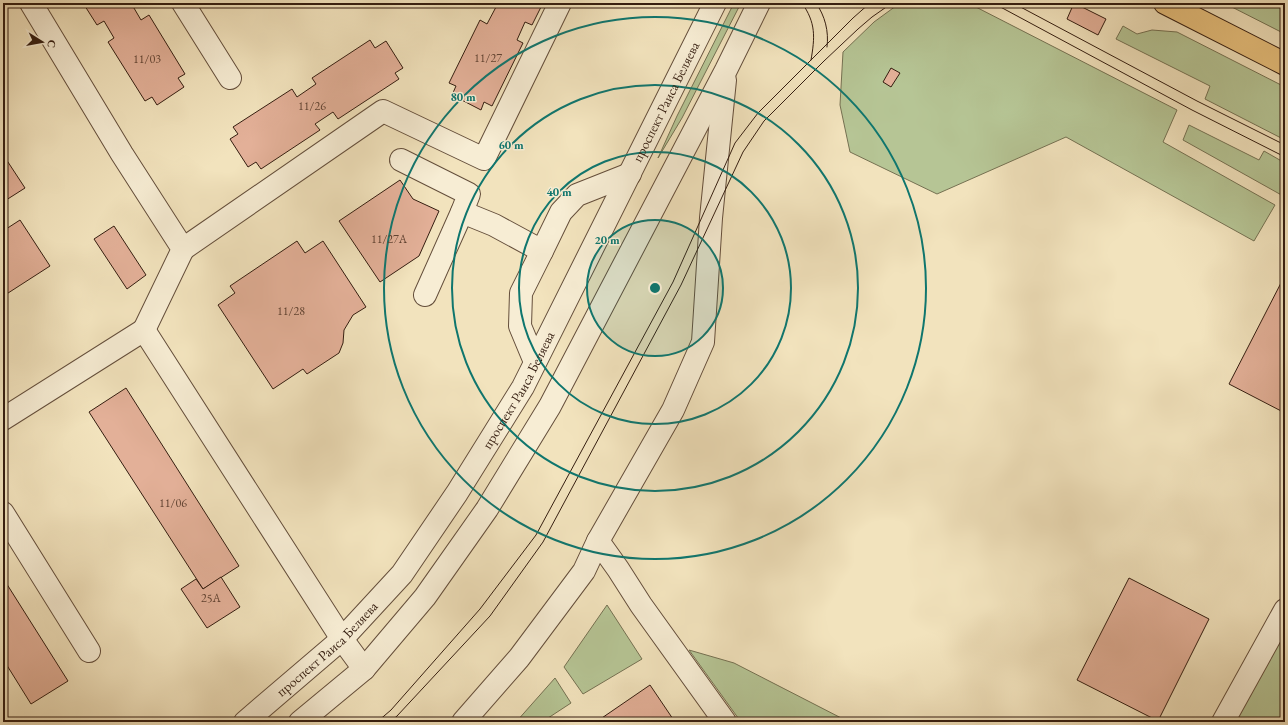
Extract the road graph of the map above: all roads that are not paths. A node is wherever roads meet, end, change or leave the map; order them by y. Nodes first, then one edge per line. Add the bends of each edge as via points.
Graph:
1 (31, 3) edge
2 (183, 3) edge
3 (560, 3) edge
4 (715, 3) edge
5 (759, 3) edge
6 (1165, 3) edge
7 (1285, 64) edge
8 (726, 70) junction
9 (230, 78) dead end
10 (401, 160) dead end
11 (630, 174) junction
12 (462, 212) junction
13 (183, 249) junction
14 (542, 251) junction
15 (425, 295) dead end
16 (144, 330) junction
17 (535, 362) junction
18 (3, 419) edge
19 (3, 514) edge
20 (598, 542) junction
21 (1285, 610) edge
22 (342, 639) junction
23 (90, 651) dead end
24 (364, 669) junction
25 (245, 722) edge
26 (300, 722) edge
27 (463, 722) edge
28 (726, 722) edge
29 (1223, 722) edge

1 - 13 street
2 - 9 street
3 - 13 street via 484,159 383,111
4 - 11 street, проспект Раиса Беляева
5 - 8 street
6 - 7 main road
8 - 20 street via 711,218 704,342 673,410
8 - 24 street via 550,406 482,516 425,597
10 - 12 street via 469,194
11 - 14 street via 577,195 561,212
11 - 17 street, проспект Раиса Беляева
12 - 14 street via 494,225
12 - 15 street
13 - 16 street
14 - 17 street via 521,293 520,326
16 - 18 street
16 - 22 street
17 - 22 street, проспект Раиса Беляева via 523,387 402,574
19 - 23 street
20 - 27 street via 584,571 518,658
20 - 28 street
21 - 29 street
22 - 24 street
22 - 25 street, проспект Раиса Беляева
24 - 26 street

